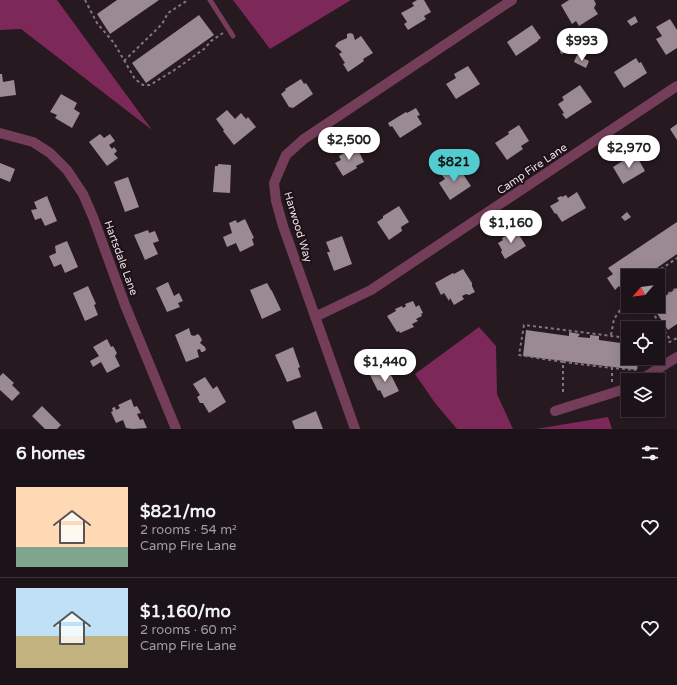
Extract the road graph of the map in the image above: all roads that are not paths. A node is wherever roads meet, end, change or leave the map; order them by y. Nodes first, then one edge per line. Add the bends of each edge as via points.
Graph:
1 (210, 0) edge
2 (512, 0) edge
3 (233, 36) dead end
4 (677, 86) edge
5 (0, 133) edge
6 (315, 317) junction
7 (677, 358) edge
8 (652, 373) edge
9 (621, 390) edge
10 (555, 411) dead end
11 (176, 429) edge
12 (355, 429) edge

1 - 3 lane
2 - 6 street, Harwood Way via 304,138 286,155 274,183 276,201
4 - 6 street, Camp Fire Lane via 371,290
5 - 11 street, Hartsdale Lane via 33,142 50,153 67,170 83,194
6 - 12 street, Harwood Way
7 - 8 street
9 - 10 street

